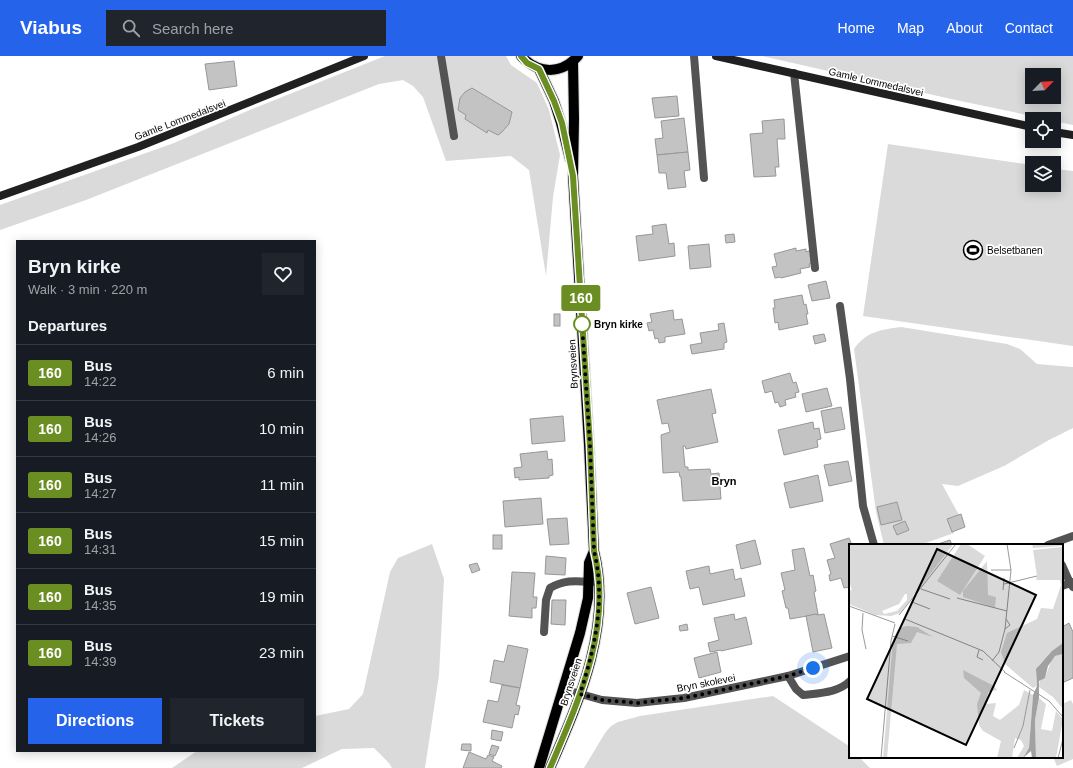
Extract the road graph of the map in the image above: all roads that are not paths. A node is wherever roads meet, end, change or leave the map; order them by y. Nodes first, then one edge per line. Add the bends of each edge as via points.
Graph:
1 (364, 56) edge
2 (441, 56) edge
3 (521, 56) edge
4 (694, 56) edge
5 (716, 56) edge
6 (576, 59) edge
7 (539, 69) junction
8 (794, 73) junction
9 (1025, 125) edge
10 (1061, 133) edge
11 (1073, 135) edge
12 (454, 136) dead end
13 (573, 176) junction
14 (704, 178) dead end
15 (0, 196) edge
16 (815, 268) dead end
17 (840, 306) dead end
18 (1073, 536) edge
19 (874, 544) edge
20 (1051, 544) edge
21 (1063, 568) edge
22 (594, 582) junction
23 (1069, 585) edge
24 (544, 632) dead end
25 (849, 656) edge
26 (788, 676) junction
27 (849, 681) edge
28 (563, 689) junction
29 (580, 694) junction
30 (539, 768) edge
31 (550, 768) edge

1 - 15 street, Gamle Lommedalsvei via 138,147
2 - 12 street
3 - 7 main road via 527,63
4 - 14 street
5 - 8 street, Gamle Lommedalsvei
6 - 7 main road via 559,69
6 - 13 main road, Brynsveien
7 - 13 main road, Brynsveien via 562,123
8 - 9 street, Gamle Lommedalsvei
8 - 16 street
10 - 11 street
13 - 22 main road, Brynsveien via 594,551 598,567
17 - 19 street via 863,506
18 - 20 street
21 - 23 street
22 - 24 street via 568,581 550,588 546,600
22 - 28 main road, Brynsveien
22 - 29 main road, Brynsveien via 599,605 597,631
25 - 26 street, Bryn skolevei
26 - 27 street via 803,695 829,692
26 - 29 street, Bryn skolevei via 684,698 637,703 602,700
28 - 29 street, Bryn skolevei
28 - 30 main road, Brynsveien
29 - 31 main road, Brynsveien

